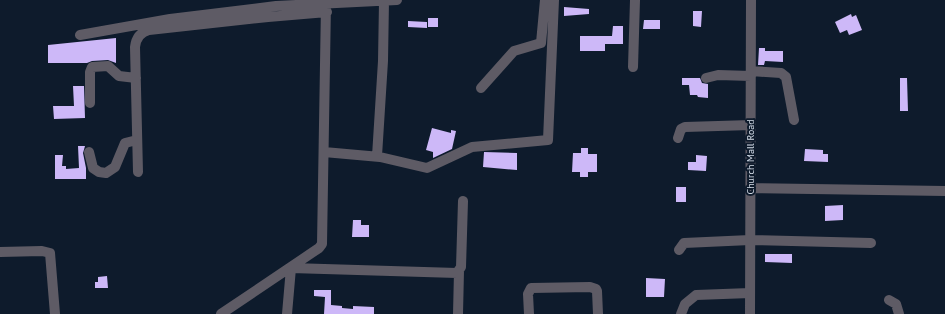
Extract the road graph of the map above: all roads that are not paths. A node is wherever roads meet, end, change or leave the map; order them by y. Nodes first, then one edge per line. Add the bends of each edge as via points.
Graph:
1 (397, 0) edge
2 (545, 0) edge
3 (554, 0) edge
4 (635, 0) edge
5 (751, 0) edge
6 (360, 1) edge
7 (384, 1) edge
8 (276, 3) edge
9 (327, 8) junction
10 (80, 34) dead end
11 (633, 67) dead end
12 (751, 73) junction
13 (136, 78) junction
14 (706, 78) dead end
15 (481, 88) dead end
16 (90, 103) dead end
17 (794, 120) dead end
18 (751, 125) junction
19 (678, 138) dead end
20 (137, 140) junction
21 (89, 152) dead end
22 (324, 152) junction
23 (377, 156) junction
24 (138, 172) dead end
25 (750, 188) junction
26 (945, 191) edge
27 (463, 201) dead end
28 (750, 240) junction
29 (871, 244) dead end
30 (678, 250) dead end
31 (0, 252) edge
32 (292, 268) junction
33 (459, 272) junction
34 (750, 293) junction
35 (889, 300) dead end
36 (55, 314) edge
37 (221, 314) edge
38 (287, 314) edge
39 (458, 314) edge
40 (529, 314) edge
41 (598, 314) edge
42 (681, 314) edge
43 (750, 314) edge
44 (900, 314) edge

1 - 7 street
2 - 15 street via 541,43 514,51
3 - 23 street via 548,140 472,147 427,168
4 - 11 street
5 - 12 street, Church Mall Road
6 - 7 street
6 - 9 street
7 - 23 street
8 - 9 street
8 - 10 street
9 - 13 street via 147,30 135,43
9 - 22 street
12 - 14 street
12 - 17 street via 781,73 786,77
12 - 18 street, Church Mall Road
13 - 16 street via 119,76 110,66 92,67
13 - 20 street
18 - 19 street via 685,127 680,131
18 - 25 street, Church Mall Road
20 - 21 street via 125,143 115,167 106,173 93,168
20 - 24 street
22 - 23 street
22 - 32 street via 322,244
25 - 26 street
25 - 28 street, Church Mall Road
27 - 33 street
28 - 29 street
28 - 30 street via 687,242
28 - 34 street, Church Mall Road
31 - 36 street via 50,252
32 - 33 street via 454,274
32 - 37 street
32 - 38 street
33 - 39 street
34 - 42 street via 696,294 685,304
34 - 43 street, Church Mall Road
35 - 44 street via 896,304
40 - 41 street via 528,294 531,288 590,287 597,291

